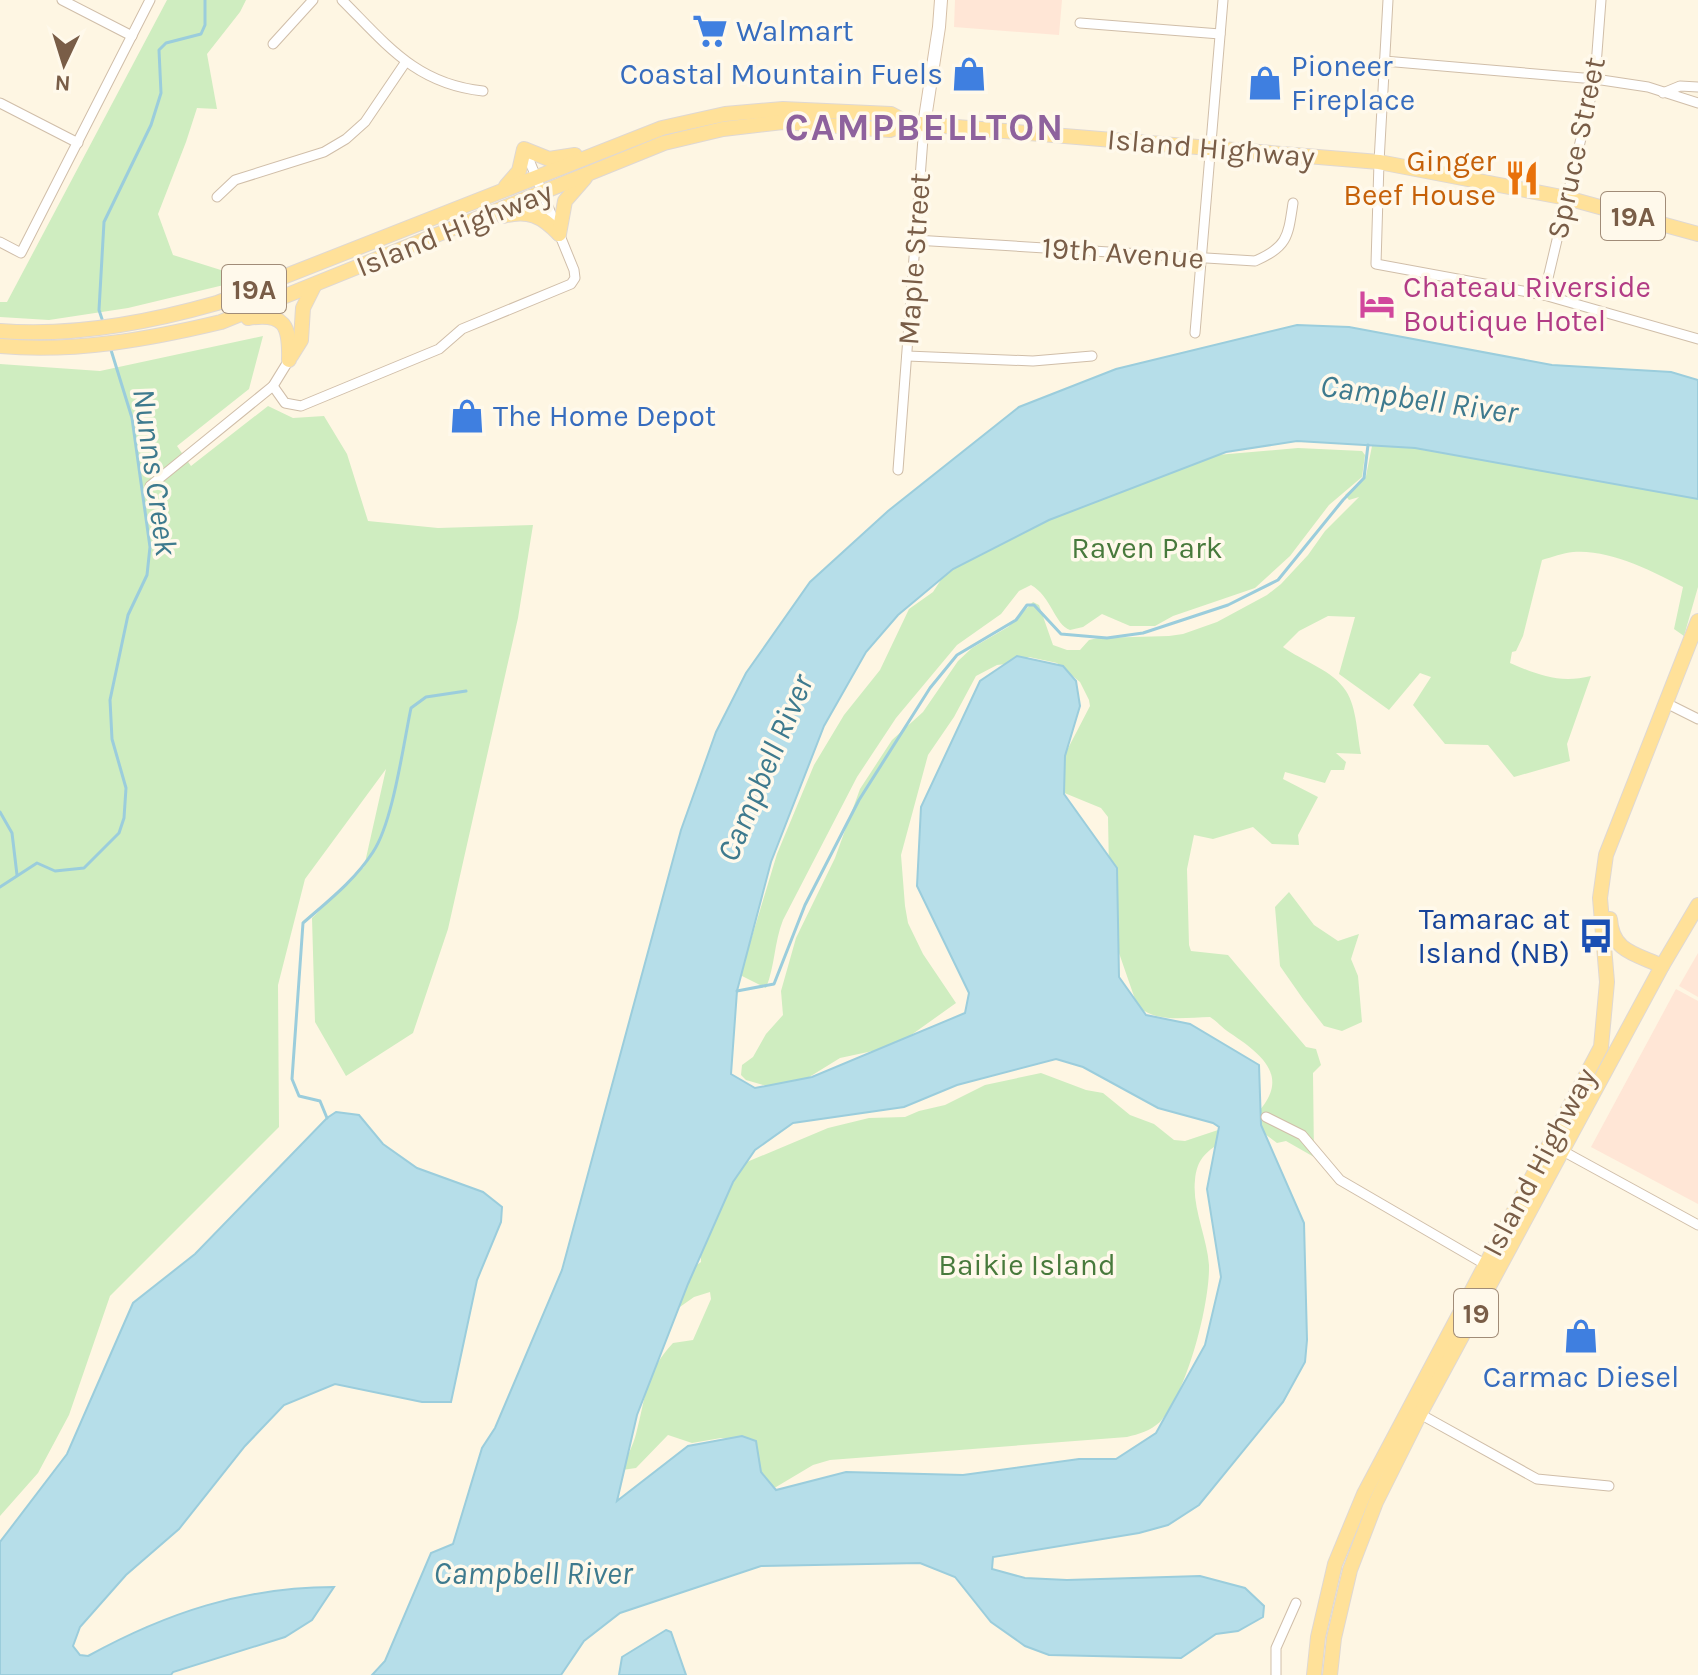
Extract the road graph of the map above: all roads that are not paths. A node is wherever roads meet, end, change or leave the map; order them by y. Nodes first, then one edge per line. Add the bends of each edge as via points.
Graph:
1 (62, 0) edge
2 (150, 0) edge
3 (313, 0) edge
4 (342, 0) edge
5 (941, 0) edge
6 (1223, 0) edge
7 (1388, 0) edge
8 (1601, 0) edge
9 (1080, 23) dead end
10 (1220, 34) junction
11 (132, 36) junction
12 (273, 44) dead end
13 (1384, 61) junction
14 (405, 63) junction
15 (1595, 79) junction
16 (1698, 87) edge
17 (483, 91) dead end
18 (1663, 93) junction
19 (0, 103) edge
20 (1698, 103) edge
21 (916, 124) junction
22 (662, 128) junction
23 (78, 143) junction
24 (1212, 147) junction
25 (524, 149) junction
26 (1379, 162) junction
27 (592, 172) junction
28 (536, 178) junction
29 (496, 193) junction
30 (542, 193) junction
31 (217, 197) dead end
32 (1567, 198) junction
33 (1293, 203) dead end
34 (445, 232) junction
35 (559, 234) junction
36 (1698, 234) edge
37 (915, 240) junction
38 (0, 242) edge
39 (1201, 258) junction
40 (314, 286) junction
41 (1544, 295) junction
42 (221, 322) junction
43 (0, 331) edge
44 (1195, 333) dead end
45 (1698, 339) edge
46 (0, 346) edge
47 (907, 356) junction
48 (1092, 356) dead end
49 (289, 360) junction
50 (273, 386) junction
51 (898, 470) dead end
52 (150, 486) dead end
53 (1698, 621) edge
54 (1668, 704) junction
55 (1698, 719) edge
56 (1606, 855) junction
57 (1698, 905) edge
58 (1662, 966) junction
59 (1266, 1117) dead end
60 (1557, 1148) junction
61 (1698, 1225) edge
62 (1485, 1264) junction
63 (1498, 1272) junction
64 (1420, 1414) junction
65 (1609, 1486) dead end
66 (1296, 1603) dead end
67 (1276, 1675) edge
68 (1314, 1675) edge
69 (1330, 1675) edge

1 - 11 street
2 - 11 street
3 - 12 street
4 - 14 street
5 - 21 street, Maple Street
6 - 10 street
7 - 13 street
8 - 15 street, Spruce Street
9 - 10 street
10 - 24 street
11 - 23 street
13 - 15 street
13 - 26 street
14 - 17 street via 445,84
14 - 31 street via 365,122 346,139 324,152 235,180
15 - 18 street
15 - 32 street, Spruce Street
16 - 18 street via 1680,86
18 - 20 street
19 - 23 street
21 - 22 main road, Island Highway / 19A via 891,114 783,109 725,114
21 - 24 main road, Island Highway / 19A
21 - 27 main road, Island Highway / 19A via 890,130 783,122 723,129 664,143
21 - 37 street, Maple Street
22 - 25 main road via 559,159
22 - 28 main road, Island Highway / 19A
23 - 38 street via 21,253
24 - 26 main road, Island Highway / 19A
24 - 39 street
25 - 28 street
25 - 29 main road via 517,175
26 - 32 main road, Island Highway / 19A
26 - 41 street via 1376,264
27 - 30 main road, Island Highway / 19A
27 - 35 main road via 565,201
28 - 29 main road, Island Highway / 19A
28 - 30 street
29 - 43 main road, Island Highway / 19A via 217,303 168,317 63,331
30 - 34 main road, Island Highway / 19A
30 - 35 street
32 - 36 main road, Island Highway / 19A
32 - 41 street, Spruce Street
33 - 39 street, 19th Avenue via 1288,238 1274,253 1255,261
34 - 35 main road via 524,213 540,216
34 - 40 main road, Island Highway / 19A
35 - 50 street via 574,270 571,284 462,329 439,349 301,406 285,403
37 - 39 street, 19th Avenue
37 - 47 street, Maple Street
39 - 44 street
40 - 42 main road, Island Highway / 19A
40 - 49 main road via 303,308 301,340
41 - 45 street
42 - 46 main road, Island Highway / 19A via 159,337 75,346
42 - 49 main road via 268,315 281,320 290,335
47 - 48 street via 1033,361
47 - 51 street, Maple Street
49 - 50 street
50 - 52 street
53 - 54 main road, 19
54 - 55 street
54 - 56 main road, 19
56 - 58 main road via 1611,933 1621,948
56 - 60 main road, Island Highway / 19 via 1600,898 1607,982 1601,1047
57 - 58 main road, Island Highway / 19
58 - 60 main road, Island Highway / 19
59 - 62 street via 1302,1135 1340,1180
60 - 61 street
60 - 62 main road, Island Highway / 19
60 - 63 main road, Island Highway / 19
62 - 63 street
62 - 68 main road, Island Highway / 19 via 1364,1494 1335,1564
63 - 64 main road, Island Highway / 19
64 - 65 street via 1537,1479
64 - 69 main road, Island Highway / 19 via 1376,1502 1350,1570
66 - 67 street via 1276,1648

